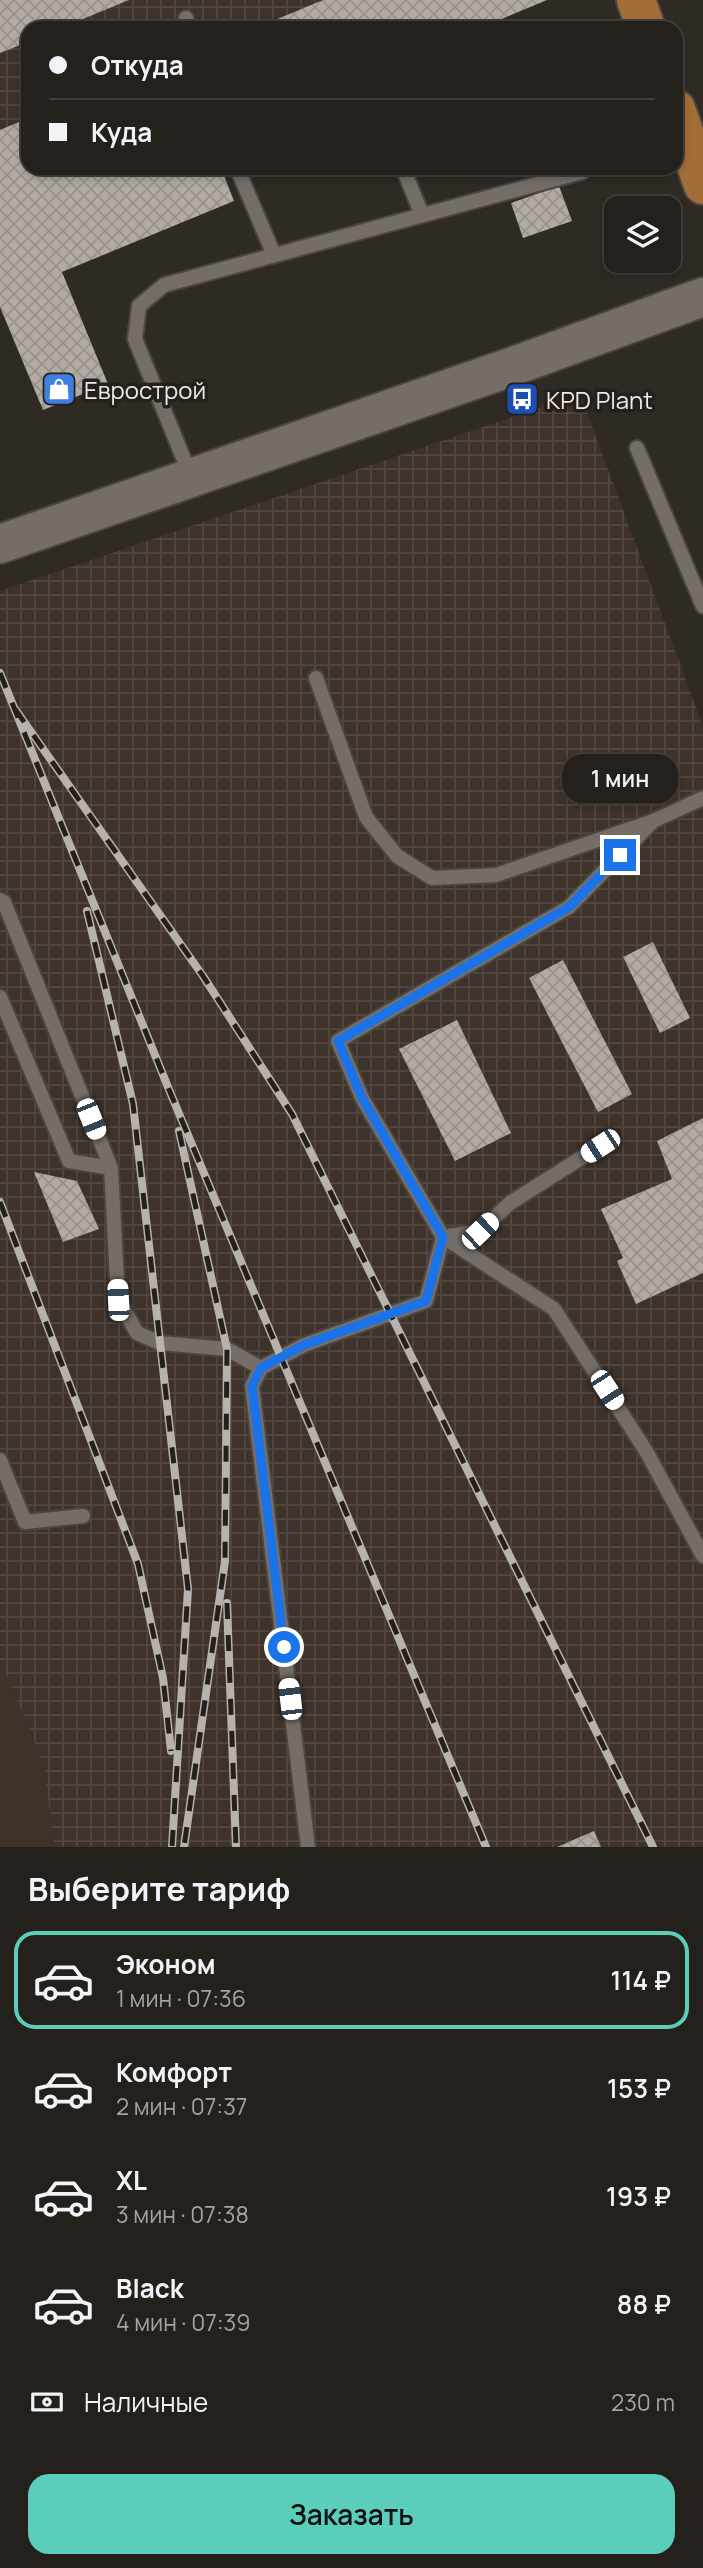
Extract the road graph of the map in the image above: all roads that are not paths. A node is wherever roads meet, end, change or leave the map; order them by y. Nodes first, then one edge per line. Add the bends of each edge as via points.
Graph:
1 (636, 0) edge
2 (644, 21) edge
3 (683, 129) edge
4 (240, 175) edge
5 (406, 175) edge
6 (571, 175) edge
7 (703, 185) edge
8 (422, 215) junction
9 (274, 255) junction
10 (703, 297) edge
11 (636, 449) dead end
12 (192, 478) junction
13 (0, 544) edge
14 (703, 606) edge
15 (316, 678) dead end
16 (703, 798) edge
17 (653, 821) junction
18 (0, 900) edge
19 (0, 997) edge
20 (600, 1146) dead end
21 (111, 1168) junction
22 (443, 1237) junction
23 (261, 1368) junction
24 (0, 1460) edge
25 (83, 1516) dead end
26 (703, 1556) edge
27 (308, 1847) edge

1 - 2 main road
3 - 7 main road
4 - 9 lane
5 - 8 lane
6 - 8 lane
8 - 9 lane
9 - 12 lane via 164,285 138,306 135,339
10 - 12 street
11 - 14 lane
12 - 13 street
15 - 17 lane via 366,817 397,856 432,877 496,874
16 - 17 lane
17 - 22 lane via 569,907 338,1041 362,1098
18 - 21 lane
19 - 21 lane via 69,1161
20 - 22 lane via 510,1203 480,1231
21 - 23 lane via 118,1300 137,1333 160,1343 227,1349
22 - 23 lane via 426,1301 304,1345
22 - 26 lane via 554,1309 646,1451
23 - 27 lane via 252,1386
24 - 25 lane via 25,1522

